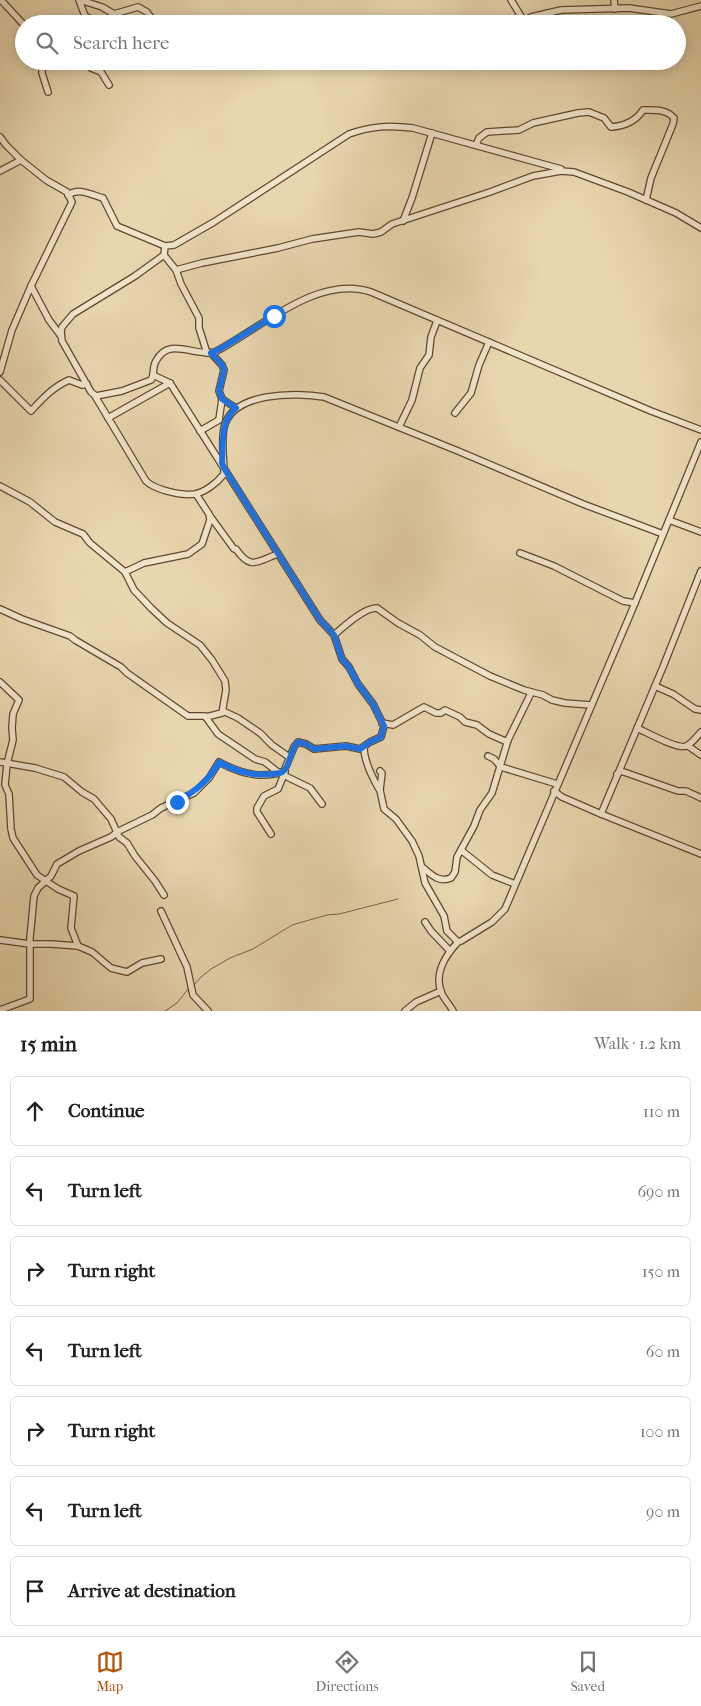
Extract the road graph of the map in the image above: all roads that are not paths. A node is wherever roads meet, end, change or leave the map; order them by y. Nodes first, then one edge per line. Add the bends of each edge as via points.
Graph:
1 (79, 0) edge
2 (511, 0) edge
3 (614, 0) edge
4 (2, 1) edge
5 (701, 6) edge
6 (615, 9) junction
7 (15, 15) edge
8 (86, 15) edge
9 (149, 15) edge
10 (520, 15) edge
11 (540, 15) edge
12 (42, 70) edge
13 (96, 70) edge
14 (109, 85) dead end
15 (48, 92) dead end
16 (432, 133) junction
17 (0, 137) edge
18 (476, 146) junction
19 (21, 160) junction
20 (0, 171) edge
21 (565, 171) junction
22 (68, 195) junction
23 (646, 200) junction
24 (403, 221) junction
25 (701, 228) edge
26 (165, 246) junction
27 (164, 255) junction
28 (176, 270) junction
29 (31, 286) junction
30 (437, 321) junction
31 (61, 336) junction
32 (489, 342) junction
33 (209, 353) junction
34 (0, 372) edge
35 (153, 375) junction
36 (0, 380) edge
37 (87, 384) junction
38 (170, 384) junction
39 (95, 396) junction
40 (222, 399) junction
41 (234, 409) junction
42 (454, 413) dead end
43 (108, 418) junction
44 (218, 420) junction
45 (399, 427) junction
46 (701, 430) edge
47 (200, 431) junction
48 (701, 442) edge
49 (224, 468) junction
50 (0, 486) edge
51 (196, 494) junction
52 (209, 514) junction
53 (669, 520) junction
54 (701, 532) edge
55 (663, 534) junction
56 (520, 553) dead end
57 (278, 554) junction
58 (701, 571) edge
59 (125, 572) junction
60 (635, 604) junction
61 (0, 609) edge
62 (334, 635) junction
63 (0, 682) edge
64 (655, 686) junction
65 (531, 693) junction
66 (591, 705) junction
67 (701, 710) edge
68 (223, 711) junction
69 (206, 717) junction
70 (382, 723) junction
71 (637, 728) junction
72 (701, 732) edge
73 (508, 740) junction
74 (688, 746) junction
75 (364, 747) junction
76 (701, 755) edge
77 (488, 756) dead end
78 (290, 757) junction
79 (3, 763) edge
80 (500, 767) junction
81 (380, 771) dead end
82 (282, 774) junction
83 (617, 774) junction
84 (558, 784) junction
85 (380, 790) junction
86 (554, 792) junction
87 (701, 798) edge
88 (322, 804) dead end
89 (601, 814) junction
90 (117, 832) junction
91 (271, 834) dead end
92 (461, 850) junction
93 (701, 854) edge
94 (422, 868) junction
95 (45, 881) junction
96 (515, 884) junction
97 (164, 895) dead end
98 (161, 911) dead end
99 (425, 922) dead end
100 (0, 940) edge
101 (458, 942) junction
102 (30, 944) junction
103 (78, 946) junction
104 (450, 951) junction
105 (161, 959) dead end
106 (441, 991) junction
107 (0, 1010) edge
108 (208, 1011) edge
109 (405, 1011) edge
110 (453, 1011) edge

1 - 8 street
1 - 9 street via 114,14 138,7
2 - 10 street
3 - 6 street
4 - 7 street
5 - 6 street via 671,14
6 - 11 street via 561,10
12 - 15 street
13 - 14 street
16 - 18 street
16 - 24 street
16 - 26 street via 393,126 367,128 349,134 214,222 174,245
17 - 19 street
18 - 21 street
18 - 23 street via 479,138 487,132 519,130 533,123 578,113 589,112 604,118 611,127 628,124 643,110 670,113 674,118 673,124 651,178
19 - 20 street
19 - 22 street
21 - 23 street via 606,183
21 - 24 street via 533,176
22 - 26 street via 82,191 103,198 117,226
22 - 29 street via 72,202
23 - 25 street
24 - 28 street via 373,234 359,232 312,239
26 - 27 street
27 - 28 street
27 - 31 street via 73,314 62,327
28 - 33 street via 199,318 198,328
29 - 31 street
29 - 34 street via 12,330
30 - 32 street
30 - 33 street via 371,292 346,288 312,296
30 - 45 street via 429,354 420,368 412,400
31 - 37 street
32 - 42 street via 471,393
32 - 46 street
33 - 35 street via 168,349 156,361
33 - 40 street via 224,370 219,391
35 - 38 street
35 - 39 street via 147,383
36 - 37 street via 31,411 60,384 69,380
37 - 39 street
38 - 43 street
38 - 47 street
39 - 43 street
40 - 41 street
40 - 44 street
41 - 44 street
41 - 45 street via 272,396 315,395
41 - 49 street via 224,427
43 - 51 street via 150,486
44 - 47 street
45 - 55 street
47 - 49 street
48 - 53 street
49 - 51 street via 220,479
49 - 57 street
50 - 59 street via 30,502 56,522 83,534
51 - 52 street
52 - 57 street via 234,549 248,562 252,564
52 - 59 street via 202,544 188,554 144,563
53 - 54 street
53 - 55 street
55 - 60 street
56 - 60 street
57 - 62 street via 320,620
58 - 64 street
59 - 68 street via 144,601 167,623 200,645 212,660 225,681
60 - 66 street
61 - 69 street via 70,636 121,667 188,716
62 - 65 street via 368,608 377,608 465,664
62 - 70 street via 342,659
63 - 79 street via 19,700 13,714 13,740
64 - 67 street
64 - 71 street
65 - 66 street via 566,703
65 - 73 street
66 - 84 street
68 - 69 street
68 - 78 street via 260,733
69 - 82 street via 218,734
70 - 73 street via 393,725 424,708 436,713 445,710 489,734
70 - 75 street via 381,737
71 - 74 street via 663,740
71 - 83 street
72 - 74 street
73 - 80 street
74 - 76 street
75 - 78 street via 314,749 298,742
75 - 85 street via 364,756
77 - 80 street
78 - 82 street
79 - 90 street via 64,777 100,804
79 - 95 street via 13,838 37,875
80 - 84 street
80 - 92 street via 492,793
81 - 85 street
82 - 88 street via 310,788
82 - 90 street via 250,774 219,762 194,793
82 - 91 street via 276,791 264,796 256,812
83 - 87 street via 622,771
83 - 89 street
84 - 86 street
85 - 94 street via 384,809 407,833
86 - 89 street
86 - 96 street
89 - 93 street
90 - 95 street via 57,864
90 - 97 street
92 - 94 street via 451,878 434,877
92 - 96 street via 492,874
94 - 101 street via 425,883 444,916 447,931
95 - 102 street via 34,896
95 - 103 street via 74,896 71,928
96 - 101 street via 501,914
98 - 108 street via 187,967 193,995
99 - 104 street
100 - 102 street
101 - 104 street
102 - 103 street
102 - 107 street via 30,999
103 - 105 street via 92,952 111,968 127,972 142,963
104 - 106 street via 439,973
106 - 109 street via 416,1002
106 - 110 street

